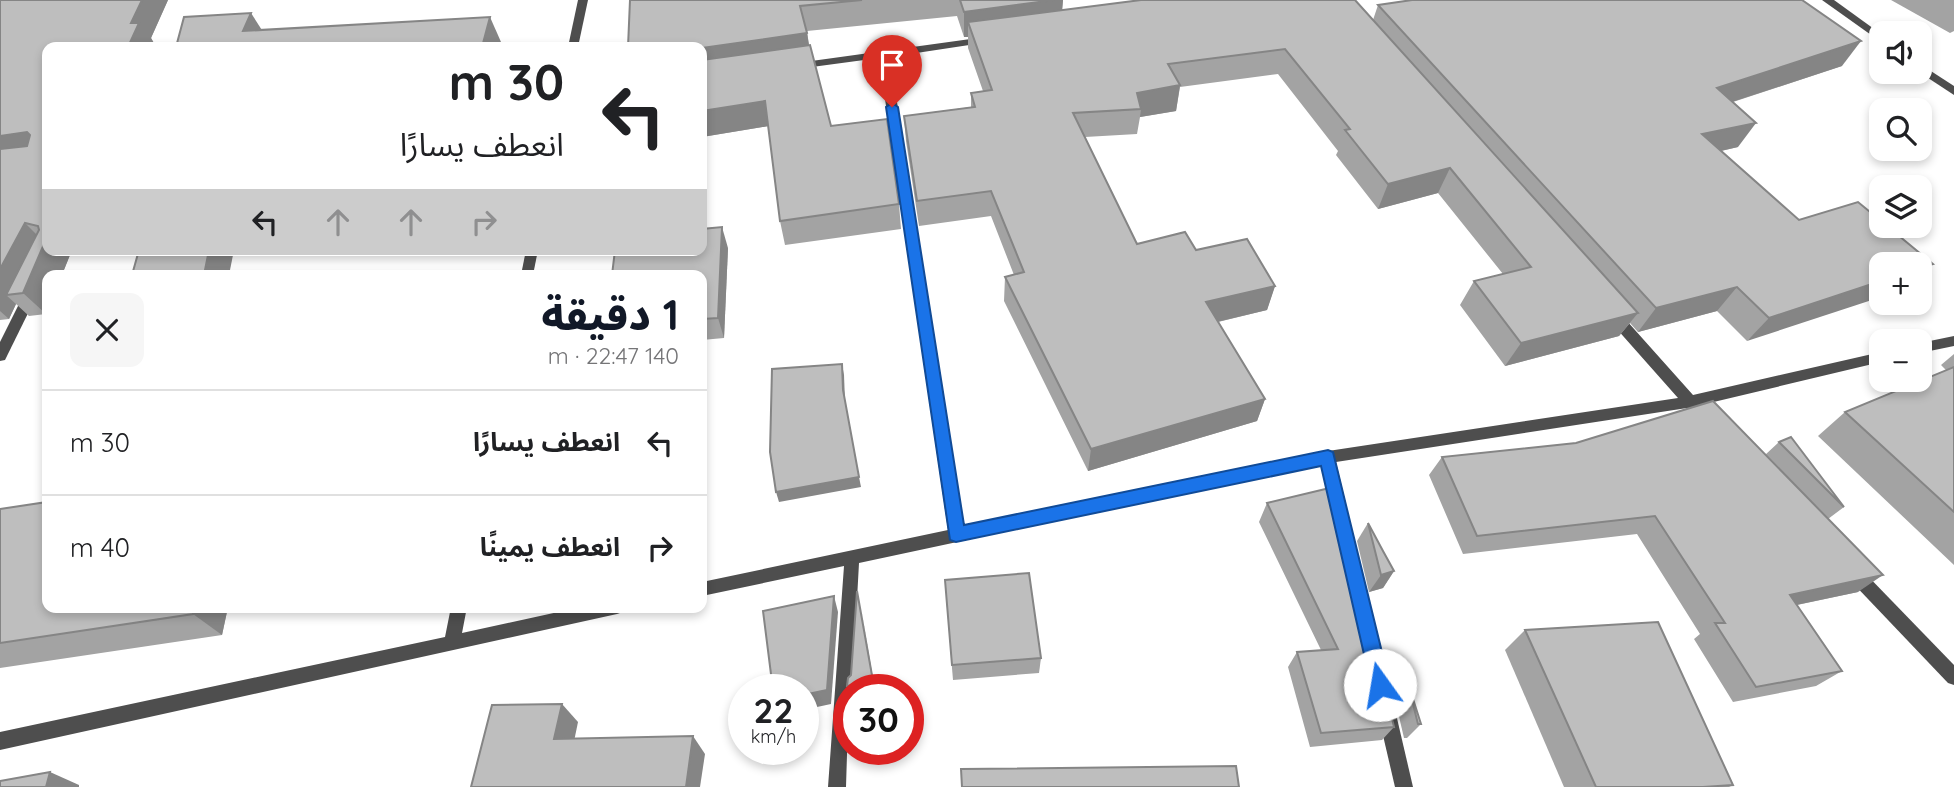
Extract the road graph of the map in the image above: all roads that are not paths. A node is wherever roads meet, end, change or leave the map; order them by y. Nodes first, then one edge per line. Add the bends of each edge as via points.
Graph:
1 (583, 0) edge
2 (1827, 0) edge
3 (1869, 30) edge
4 (991, 39) edge
5 (574, 42) edge
6 (884, 54) junction
7 (780, 68) edge
8 (1932, 75) edge
9 (1954, 91) edge
10 (35, 286) edge
11 (1607, 309) edge
12 (1954, 341) edge
13 (1932, 346) edge
14 (0, 356) edge
15 (1869, 360) edge
16 (1689, 402) junction
17 (1708, 421) edge
18 (1328, 457) junction
19 (1343, 523) edge
20 (956, 534) junction
21 (852, 556) junction
22 (1841, 559) edge
23 (707, 588) edge
24 (458, 613) edge
25 (590, 613) edge
26 (452, 643) junction
27 (1954, 677) edge
28 (1382, 695) edge
29 (0, 741) edge
30 (837, 787) edge
31 (1404, 787) edge

1 - 5 street
2 - 3 street
4 - 6 street
6 - 7 street
6 - 20 street
8 - 9 street
10 - 14 street
11 - 16 street
12 - 13 street
15 - 16 street
16 - 17 street
16 - 18 street
18 - 19 street
18 - 20 street
20 - 21 street
21 - 23 street
21 - 30 street
22 - 27 street
24 - 26 street
25 - 26 street
26 - 29 street
28 - 31 street

